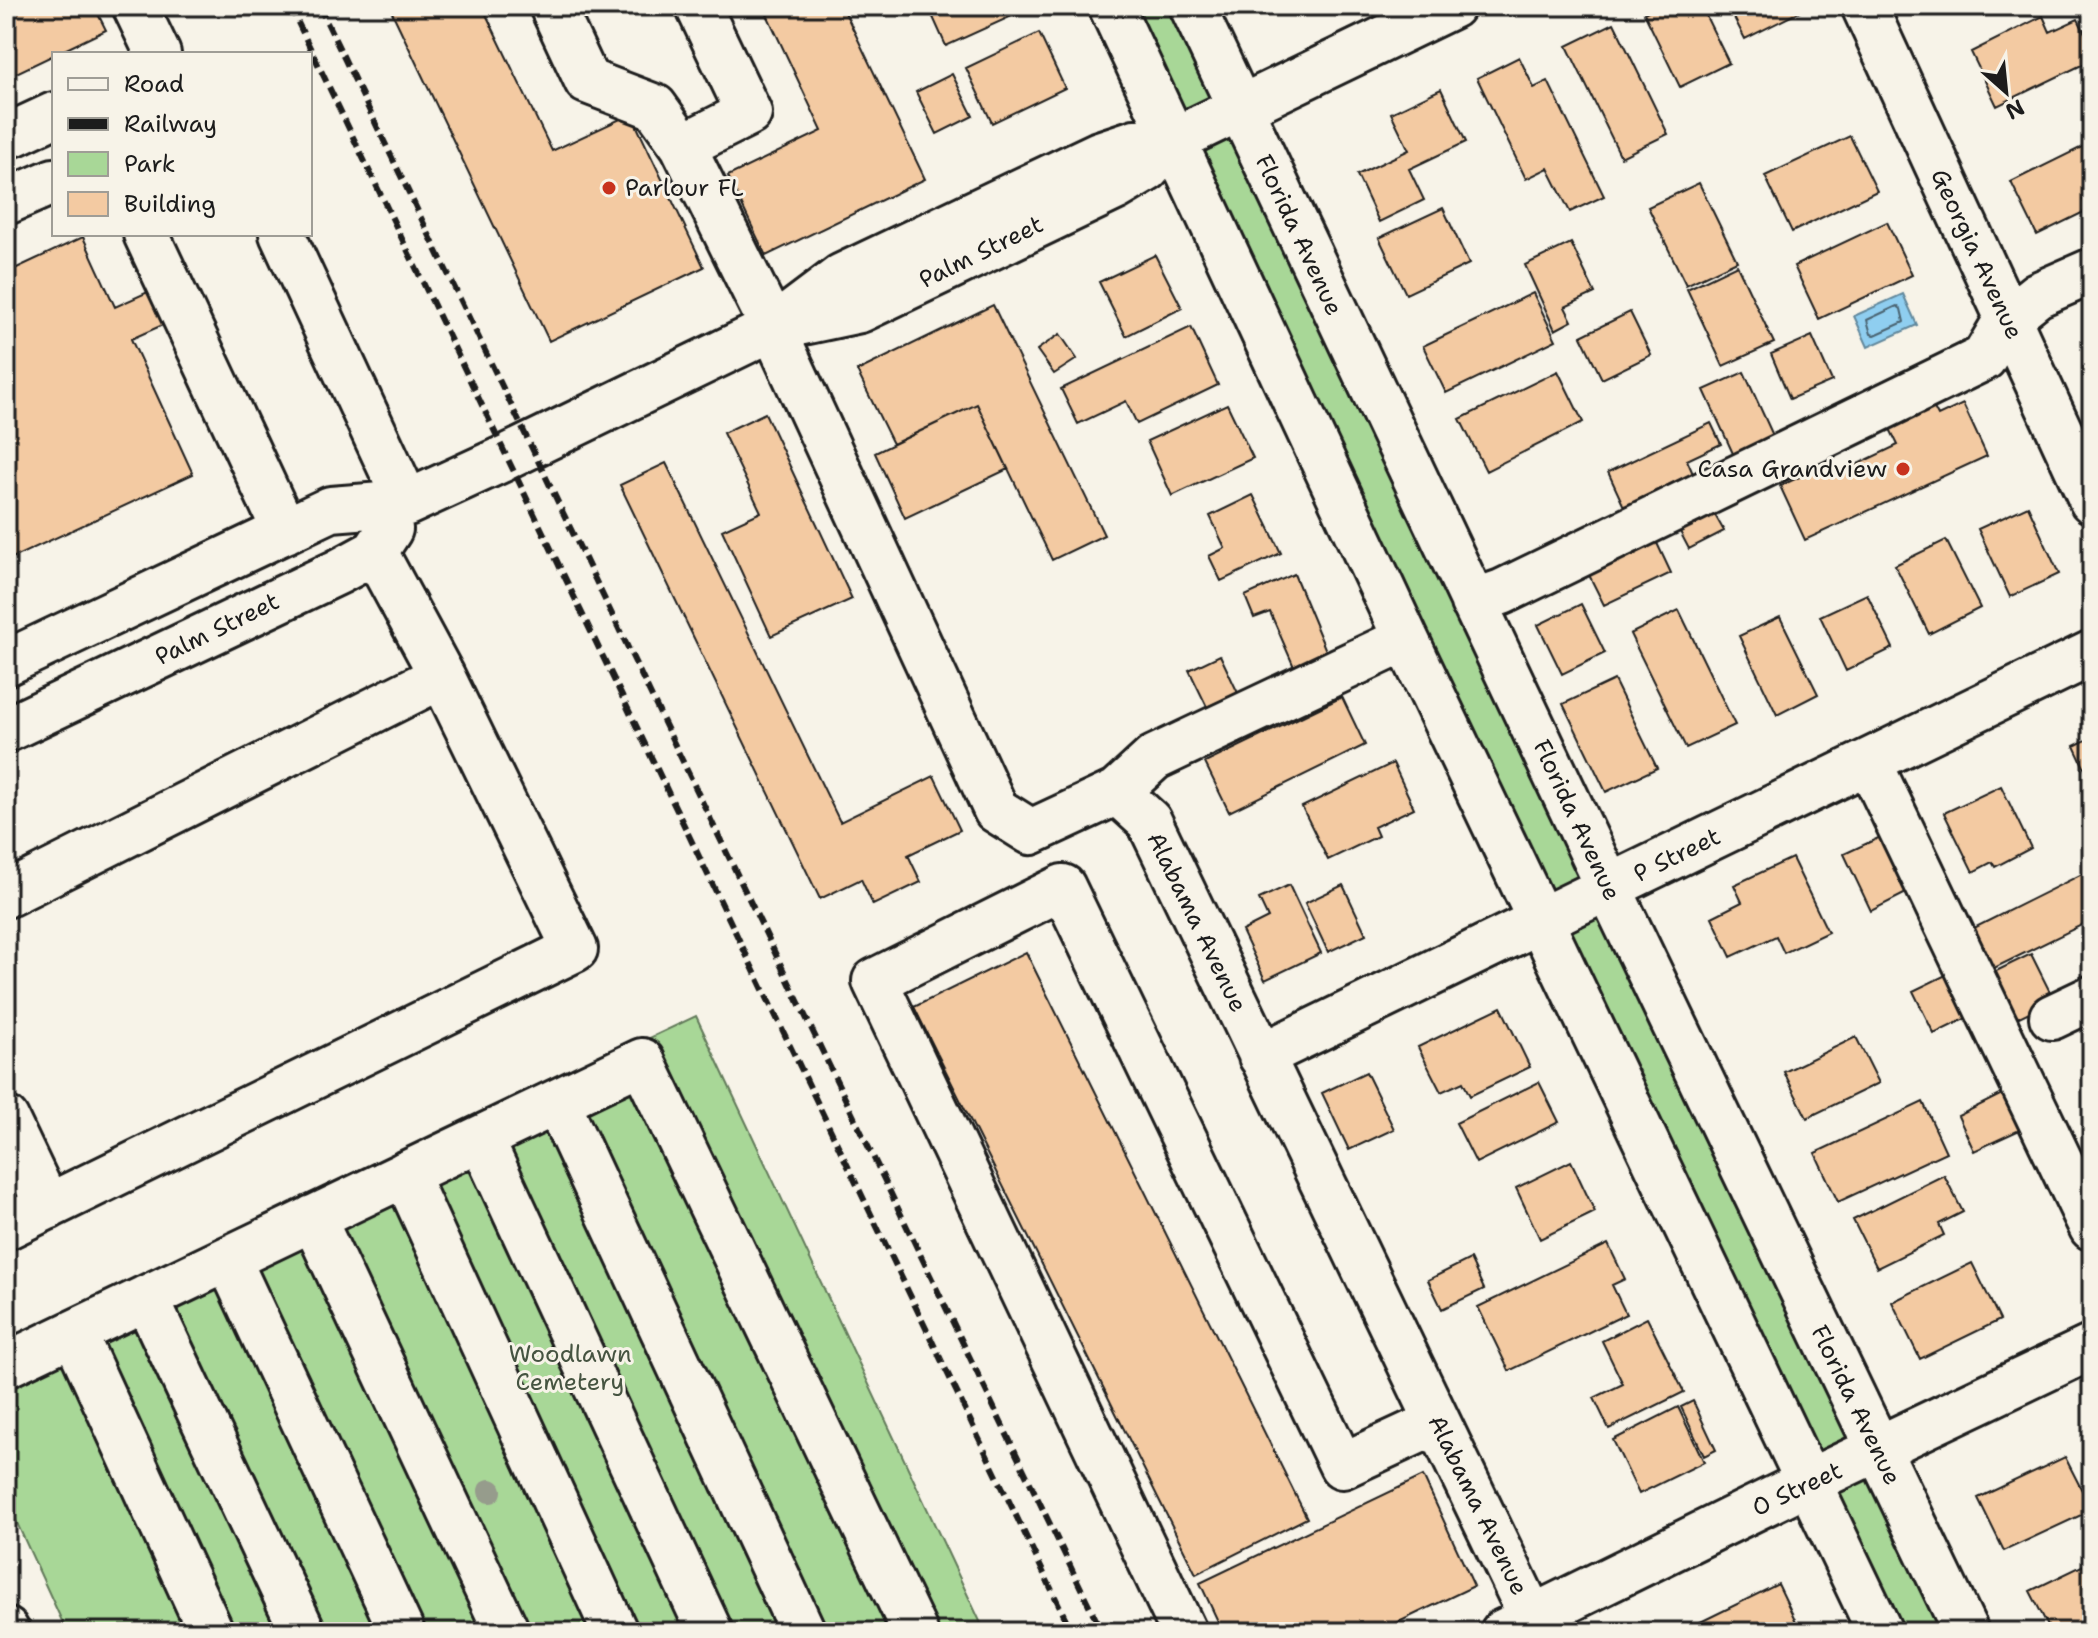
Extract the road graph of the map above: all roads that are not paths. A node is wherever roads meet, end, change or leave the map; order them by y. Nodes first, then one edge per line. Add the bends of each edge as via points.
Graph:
1 (135, 6) edge
2 (552, 6) edge
3 (698, 6) edge
4 (1111, 6) edge
5 (1192, 6) edge
6 (1452, 6) edge
7 (1864, 6) edge
8 (157, 52) edge
9 (1239, 108) junction
10 (52, 116) edge
11 (13, 134) dead end
12 (1172, 141) junction
13 (683, 146) junction
14 (52, 182) edge
15 (6, 202) edge
16 (147, 236) edge
17 (283, 236) edge
18 (2092, 271) edge
19 (2007, 319) junction
20 (773, 328) junction
21 (2092, 501) edge
22 (407, 503) junction
23 (285, 531) junction
24 (375, 552) junction
25 (1473, 602) junction
26 (1406, 639) junction
27 (2092, 653) edge
28 (6, 663) edge
29 (442, 676) junction
30 (6, 730) edge
31 (1869, 762) junction
32 (1117, 792) junction
33 (1609, 888) junction
34 (6, 895) edge
35 (1541, 920) junction
36 (2092, 998) edge
37 (2052, 1017) dead end
38 (1261, 1056) junction
39 (557, 1102) junction
40 (6, 1119) edge
41 (481, 1139) junction
42 (405, 1174) junction
43 (29, 1191) edge
44 (313, 1218) junction
45 (6, 1227) edge
46 (2092, 1228) edge
47 (228, 1259) junction
48 (146, 1298) junction
49 (74, 1333) junction
50 (2092, 1347) edge
51 (6, 1365) edge
52 (1437, 1422) junction
53 (1878, 1451) junction
54 (1810, 1481) junction
55 (1538, 1622) edge
56 (211, 1632) edge
57 (303, 1632) edge
58 (402, 1632) edge
59 (507, 1632) edge
60 (615, 1632) edge
61 (710, 1632) edge
62 (803, 1632) edge
63 (915, 1632) edge
64 (1184, 1632) edge
65 (1880, 1632) edge
66 (1966, 1632) edge

1 - 8 street
2 - 13 street via 587,81 655,107
3 - 13 street via 749,113
4 - 12 street
5 - 9 street, Florida Avenue
6 - 9 street, Palm Street
7 - 19 street, Georgia Avenue
9 - 12 street, Palm Street
9 - 25 street, Florida Avenue
10 - 11 street
12 - 20 street, Palm Street via 1135,142 1056,174 842,276
12 - 26 street
13 - 20 street
14 - 15 street
16 - 23 street
17 - 22 street
18 - 19 street via 2037,295
19 - 21 street, Georgia Avenue
19 - 25 street via 1984,358
20 - 22 street, Palm Street
20 - 32 street via 996,810 1031,832
22 - 23 street, Palm Street via 331,509
22 - 24 street
23 - 28 street, Palm Street
24 - 29 street
24 - 30 street, Palm Street
25 - 33 street, Florida Avenue
26 - 32 street via 1154,758
26 - 35 street
27 - 31 street, P Street
29 - 34 street
29 - 43 street via 575,949
31 - 33 street, P Street
31 - 46 street
32 - 38 street, Alabama Avenue via 1149,821
33 - 35 street, P Street
33 - 53 street, Florida Avenue
35 - 38 street, P Street
35 - 54 street
36 - 37 street
38 - 52 street, Alabama Avenue
39 - 41 street
39 - 62 street
39 - 63 street via 642,1061
40 - 43 street
41 - 42 street
41 - 61 street
42 - 44 street
42 - 60 street
43 - 45 street
44 - 47 street
44 - 59 street
47 - 48 street
47 - 58 street
48 - 49 street
48 - 57 street
49 - 51 street
49 - 56 street
50 - 53 street, O Street
52 - 55 street, Alabama Avenue
52 - 64 street via 1342,1466 1063,887 875,981
53 - 54 street, O Street
53 - 66 street, Florida Avenue
54 - 55 street, O Street
54 - 65 street

